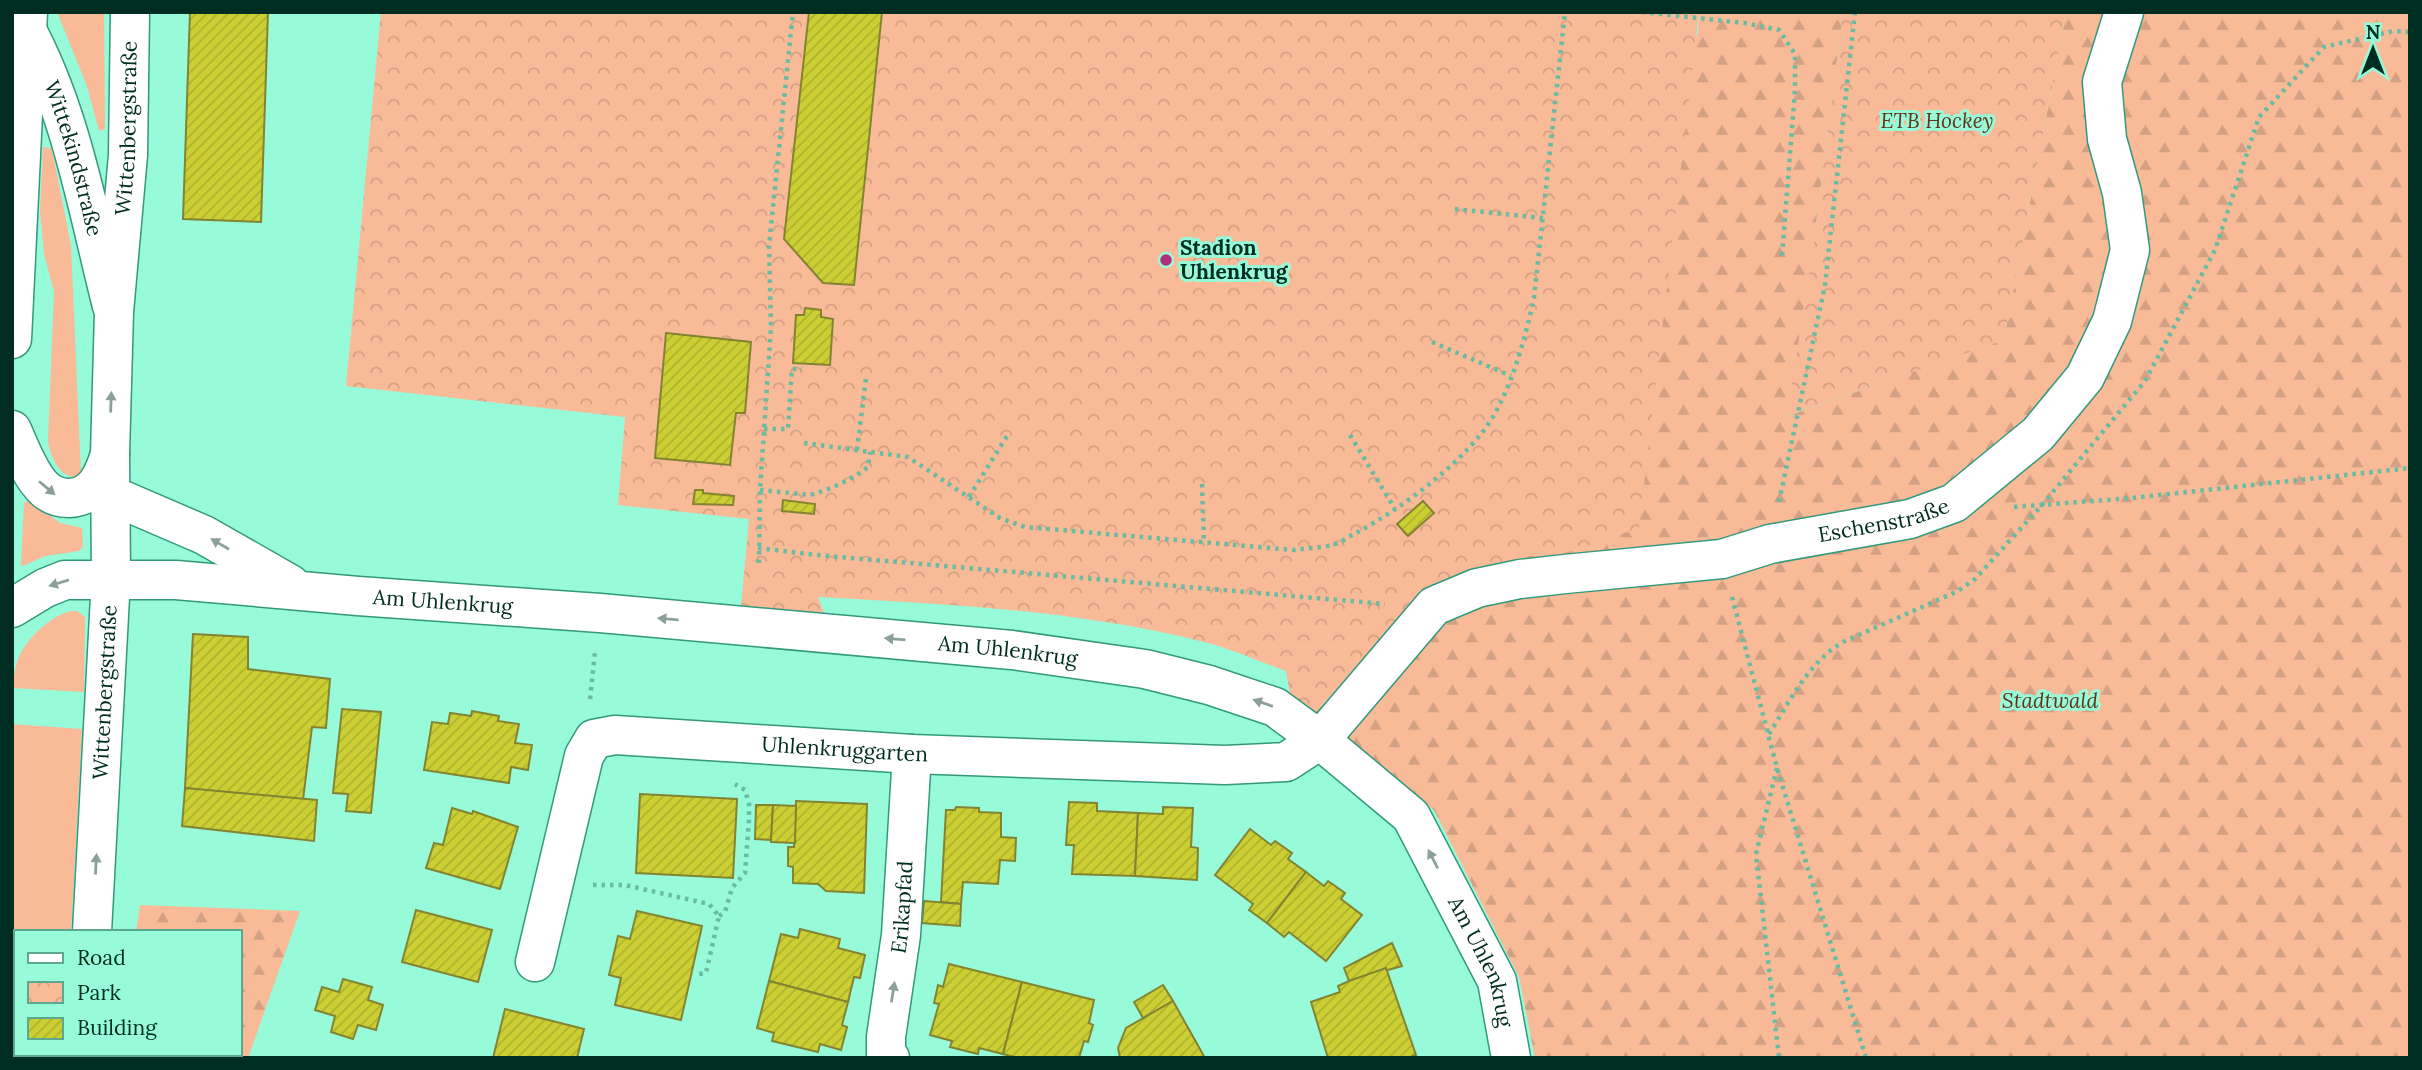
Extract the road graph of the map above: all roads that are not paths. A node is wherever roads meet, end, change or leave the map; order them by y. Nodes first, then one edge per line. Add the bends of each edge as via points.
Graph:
1 (130, 12) edge
2 (2124, 12) edge
3 (24, 18) edge
4 (114, 312) junction
5 (12, 339) edge
6 (12, 430) edge
7 (110, 454) junction
8 (111, 495) junction
9 (111, 578) junction
10 (300, 590) junction
11 (12, 608) edge
12 (1320, 740) junction
13 (912, 754) junction
14 (92, 930) edge
15 (535, 962) dead end
16 (890, 1058) edge
17 (1511, 1058) edge

1 - 4 street, Wittenbergstraße via 128,155
2 - 12 street, Eschenstraße via 2102,82 2106,139 2122,193 2130,250 2112,321 2085,377 2038,434 1954,502 1910,519 1770,544 1722,559 1520,579 1478,588 1434,606
3 - 4 street, Wittekindstraße via 71,145
3 - 5 street
7 -> 4 street, Wittenbergstraße
6 -> 7 street, Wittenbergstraße via 39,484 64,498 82,497 96,486
7 - 8 street, Wittenbergstraße
8 - 9 street, Wittenbergstraße
10 -> 8 street, Am Uhlenkrug via 204,535
9 - 10 street, Am Uhlenkrug
9 -> 11 street, Am Uhlenkrug via 65,580
14 -> 9 street, Wittenbergstraße
12 -> 10 street, Am Uhlenkrug via 1275,707 1145,669 984,647
12 - 13 street, Uhlenkruggarten via 1286,762 1225,765
17 -> 12 street, Am Uhlenkrug via 1496,981 1411,816
13 - 15 street, Uhlenkruggarten via 615,735 594,739 584,756
16 -> 13 street, Erikapfad via 886,1037 901,935

